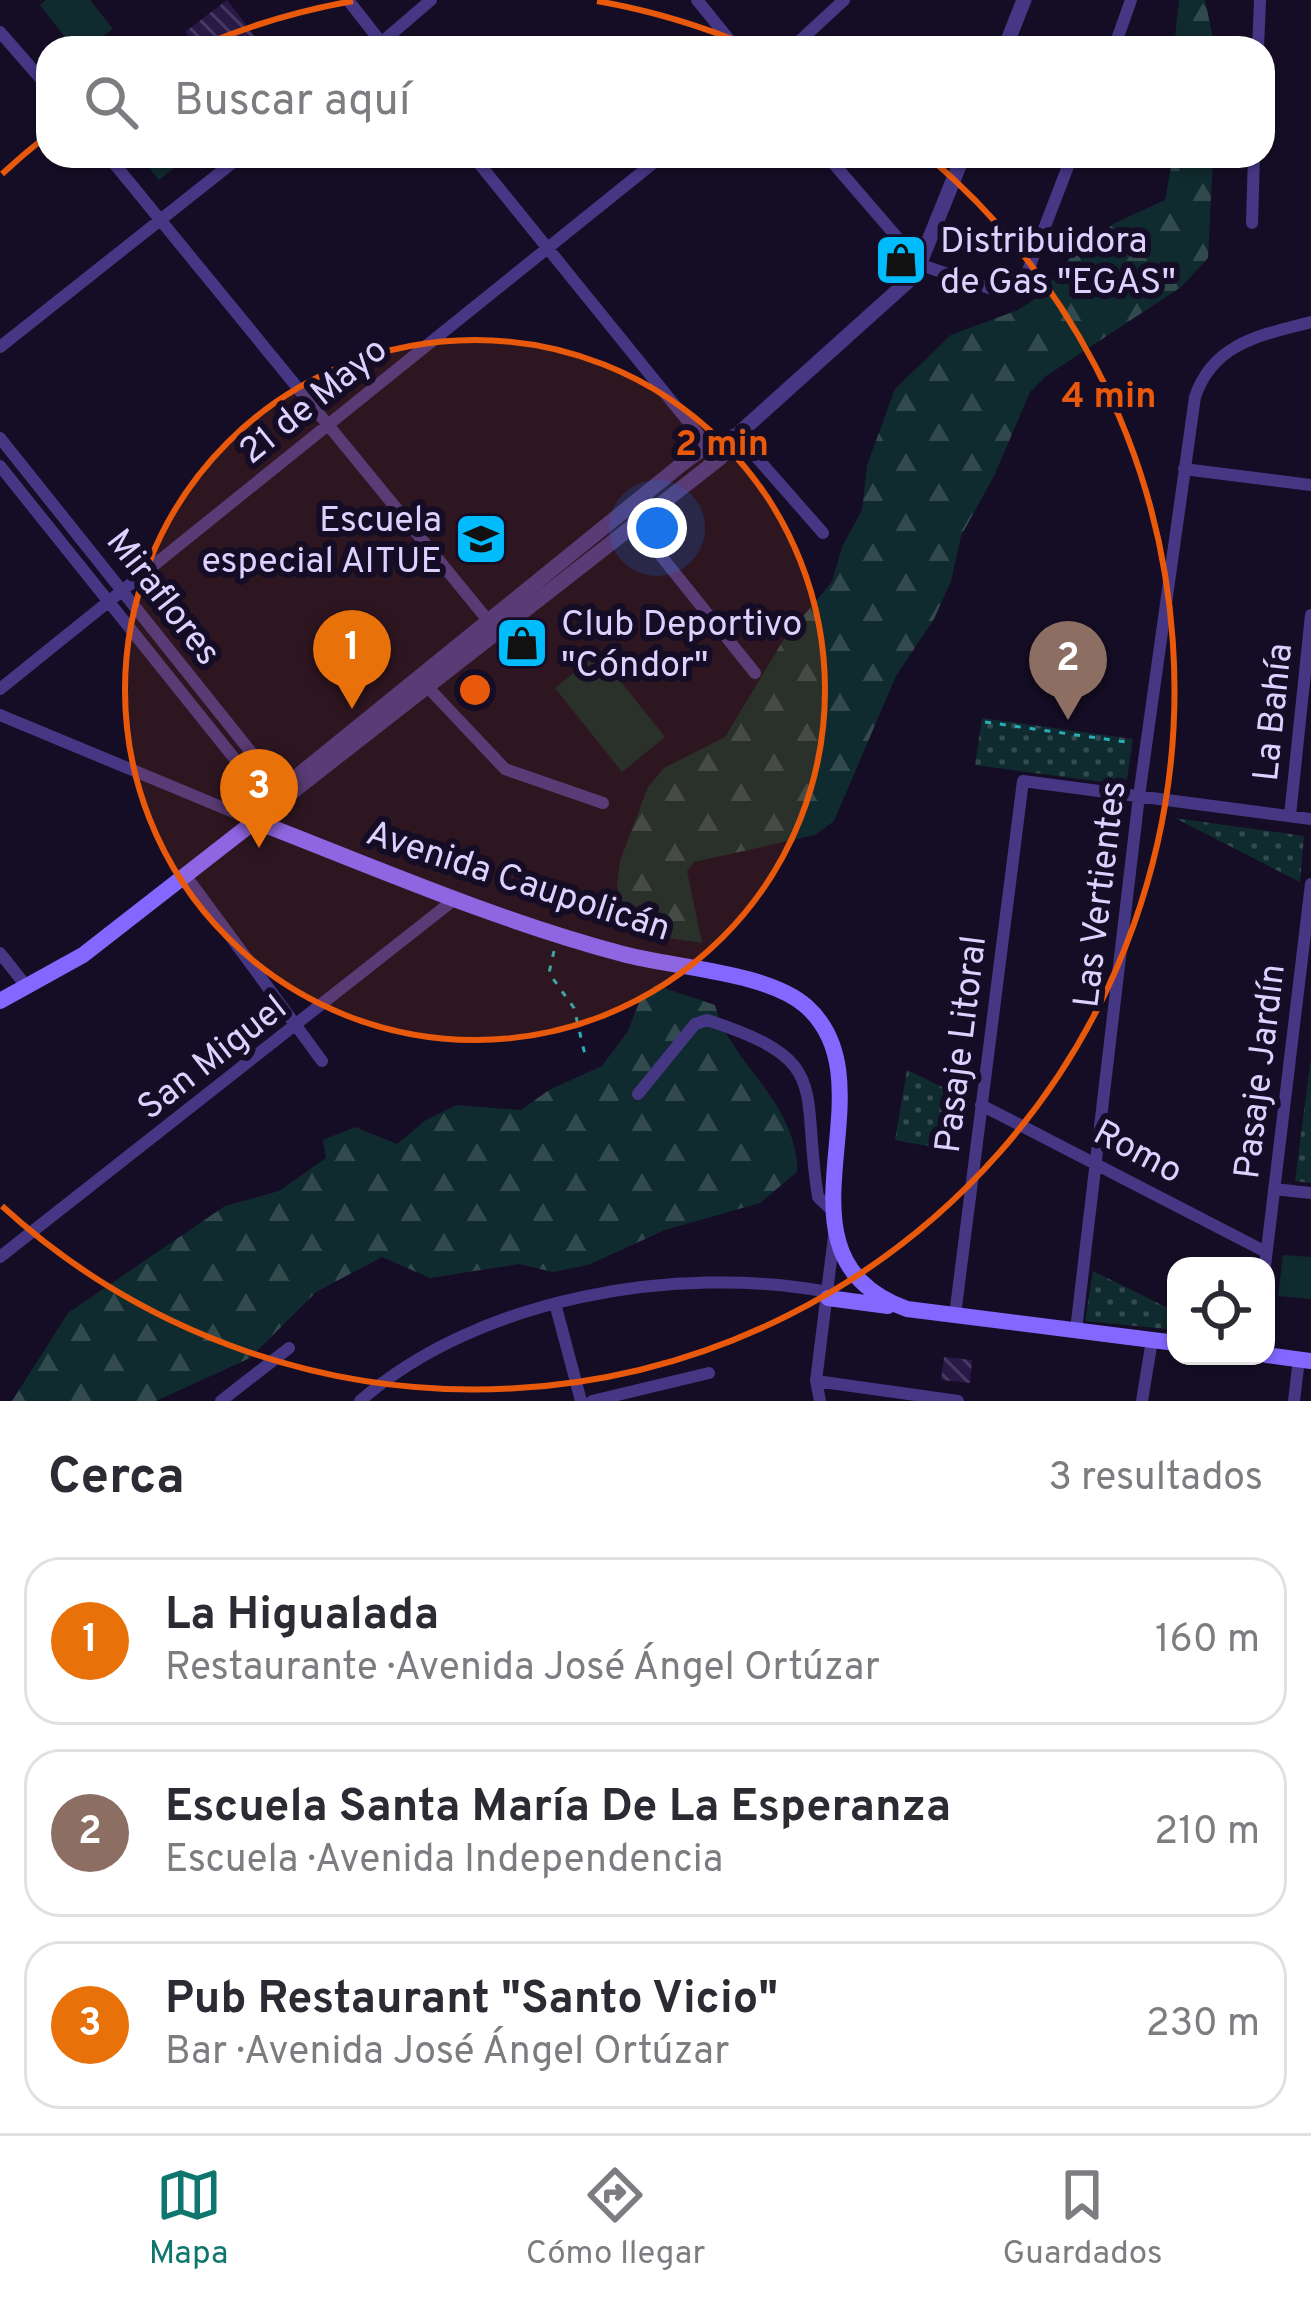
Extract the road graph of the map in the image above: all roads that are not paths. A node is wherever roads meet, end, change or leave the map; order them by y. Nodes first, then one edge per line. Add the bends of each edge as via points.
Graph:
1 (348, 0) edge
2 (431, 0) edge
3 (697, 0) edge
4 (844, 0) edge
5 (1024, 0) edge
6 (1131, 0) edge
7 (1260, 0) edge
8 (0, 32) edge
9 (374, 36) edge
10 (392, 36) edge
11 (726, 36) edge
12 (805, 36) edge
13 (1010, 36) edge
14 (1118, 36) edge
15 (1258, 36) edge
16 (36, 73) edge
17 (119, 168) edge
18 (226, 168) edge
19 (483, 168) edge
20 (647, 168) edge
21 (837, 168) edge
22 (959, 168) edge
23 (1067, 168) edge
24 (1254, 168) edge
25 (163, 218) junction
26 (1252, 223) dead end
27 (548, 248) junction
28 (921, 265) junction
29 (1311, 322) edge
30 (0, 347) edge
31 (329, 422) junction
32 (737, 435) junction
33 (0, 438) edge
34 (707, 446) junction
35 (0, 466) edge
36 (1184, 469) junction
37 (1311, 485) edge
38 (630, 517) junction
39 (823, 533) dead end
40 (123, 590) junction
41 (107, 603) junction
42 (1311, 615) edge
43 (492, 626) junction
44 (1309, 652) edge
45 (755, 673) dead end
46 (423, 682) junction
47 (0, 689) edge
48 (0, 715) edge
49 (1139, 796) junction
50 (276, 801) junction
51 (603, 803) dead end
52 (1290, 816) junction
53 (1311, 819) edge
54 (255, 821) junction
55 (186, 876) junction
56 (1311, 884) edge
57 (455, 898) junction
58 (0, 953) edge
59 (27, 987) junction
60 (0, 1001) edge
61 (1304, 1007) edge
62 (296, 1028) junction
63 (322, 1061) dead end
64 (638, 1094) dead end
65 (981, 1105) junction
66 (1098, 1161) junction
67 (1274, 1189) junction
68 (1311, 1193) edge
69 (834, 1220) junction
70 (0, 1256) edge
71 (1263, 1257) edge
72 (1266, 1257) edge
73 (828, 1295) junction
74 (556, 1307) junction
75 (907, 1309) junction
76 (955, 1315) junction
77 (1076, 1330) junction
78 (1152, 1340) junction
79 (1167, 1342) edge
80 (289, 1348) dead end
81 (1275, 1356) edge
82 (1305, 1360) edge
83 (709, 1372) dead end
84 (816, 1381) junction
85 (221, 1401) edge
86 (360, 1401) edge
87 (580, 1401) edge
88 (592, 1401) edge
89 (820, 1401) edge
90 (958, 1401) edge
91 (1142, 1401) edge
92 (1294, 1401) edge

1 - 9 street
2 - 10 street
3 - 11 street
4 - 12 street
5 - 13 street
6 - 14 street
7 - 15 street
8 - 16 street
17 - 25 street
18 - 25 street
19 - 27 street
20 - 27 street, 21 de Mayo
21 - 28 street
22 - 28 street
23 - 28 street via 1015,289 998,291
24 - 26 street
25 - 30 street
25 - 31 street
27 - 31 street, 21 de Mayo
27 - 34 street
28 - 32 street via 873,318
29 - 36 street, Las Vertientes via 1241,342 1211,365 1195,397
31 - 40 street, 21 de Mayo
31 - 43 street
32 - 34 street
32 - 38 street via 720,458
32 - 39 street
33 - 40 street, Miraflores
34 - 38 street
35 - 41 street, Miraflores
36 - 37 street
36 - 49 street, Las Vertientes
38 - 43 street
38 - 45 street
40 - 41 street, 21 de Mayo
40 - 50 street, Miraflores via 266,771
41 - 47 street, 21 de Mayo
41 - 50 street, Miraflores
42 - 44 street, La Bahía
43 - 46 street
44 - 52 street, La Bahía
46 - 50 street
46 - 51 street via 506,769
48 - 54 street, Avenida Caupolicán
49 - 52 street
49 - 65 street, Pasaje Litoral via 1023,781
49 - 66 street, Las Vertientes
50 - 54 street
52 - 53 street
54 - 55 main road
54 - 57 main road, Avenida Caupolicán
55 - 59 main road
55 - 62 street
56 - 61 street, Pasaje Jardín
57 - 62 street, San Miguel
57 - 69 main road, Avenida Caupolicán via 622,954 797,999 831,1040 839,1078
58 - 59 street
59 - 60 main road
61 - 67 street, Pasaje Jardín
62 - 63 street
62 - 70 street, San Miguel
64 - 69 street via 694,1024 707,1020 767,1042 804,1077 818,1197
65 - 66 street, Romo
65 - 76 street, Pasaje Litoral
66 - 71 street, Romo
66 - 77 street, Las Vertientes
67 - 68 street
67 - 72 street, Pasaje Jardín
69 - 73 street
69 - 75 main road via 858,1278
73 - 74 street via 692,1281
73 - 75 main road
73 - 84 street
74 - 86 street via 449,1342
74 - 87 street
75 - 76 main road
76 - 77 main road
77 - 78 main road
78 - 79 main road
78 - 91 street
80 - 85 street
81 - 82 main road
82 - 92 street
83 - 88 street
84 - 89 street
84 - 90 street

